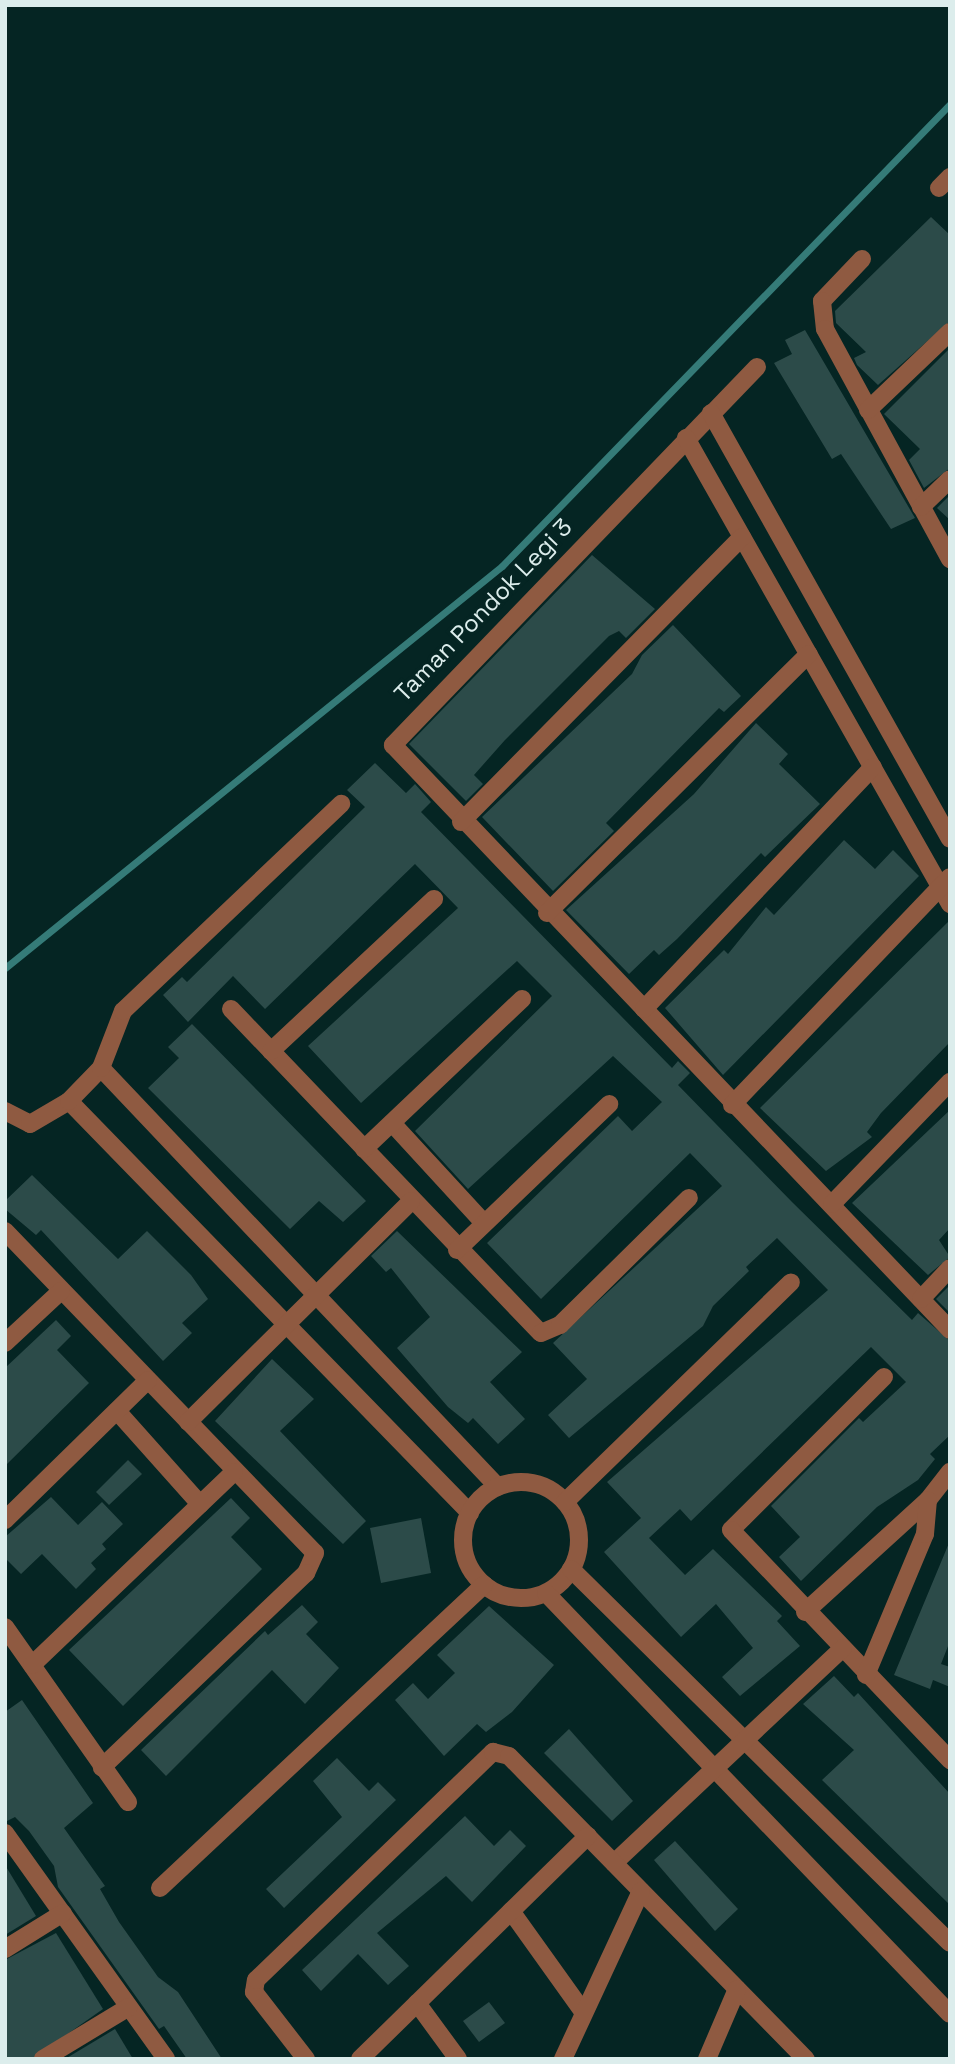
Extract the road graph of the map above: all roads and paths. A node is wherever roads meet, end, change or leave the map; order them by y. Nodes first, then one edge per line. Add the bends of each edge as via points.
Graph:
1 (862, 259) dead end
2 (950, 332) edge
3 (757, 366) dead end
4 (868, 410) junction
5 (711, 413) junction
6 (687, 438) junction
7 (950, 478) edge
8 (921, 507) junction
9 (742, 537) junction
10 (950, 559) edge
11 (809, 654) junction
12 (873, 767) junction
13 (341, 804) dead end
14 (461, 822) junction
15 (950, 839) edge
16 (945, 882) edge
17 (434, 899) dead end
18 (950, 904) edge
19 (547, 913) junction
20 (522, 999) dead end
21 (231, 1009) dead end
22 (644, 1009) junction
23 (271, 1051) junction
24 (101, 1068) junction
25 (950, 1082) edge
26 (69, 1101) junction
27 (609, 1104) dead end
28 (732, 1105) junction
29 (5, 1111) edge
30 (392, 1123) junction
31 (365, 1149) junction
32 (689, 1198) dead end
33 (411, 1201) junction
34 (832, 1204) junction
35 (484, 1223) junction
36 (5, 1231) edge
37 (457, 1250) junction
38 (950, 1268) edge
39 (791, 1282) dead end
40 (61, 1291) junction
41 (316, 1295) junction
42 (921, 1299) junction
43 (286, 1324) junction
44 (950, 1330) edge
45 (5, 1343) edge
46 (884, 1377) dead end
47 (148, 1380) junction
48 (117, 1411) junction
49 (188, 1422) junction
50 (234, 1472) junction
51 (950, 1472) edge
52 (498, 1487) junction
53 (928, 1500) junction
54 (565, 1502) junction
55 (200, 1504) junction
56 (470, 1513) junction
57 (5, 1520) edge
58 (571, 1569) junction
59 (484, 1585) junction
60 (546, 1593) junction
61 (805, 1612) junction
62 (5, 1627) edge
63 (843, 1648) junction
64 (32, 1665) junction
65 (866, 1675) junction
66 (746, 1739) junction
67 (950, 1760) edge
68 (102, 1767) junction
69 (715, 1767) junction
70 (128, 1802) dead end
71 (5, 1833) edge
72 (588, 1836) junction
73 (614, 1863) junction
74 (160, 1888) dead end
75 (641, 1891) junction
76 (511, 1911) junction
77 (63, 1913) junction
78 (950, 1943) edge
79 (5, 1950) edge
80 (737, 1989) junction
81 (417, 2003) junction
82 (129, 2007) junction
83 (584, 2013) junction
84 (950, 2014) edge
85 (43, 2059) edge
86 (166, 2059) edge
87 (306, 2059) edge
88 (360, 2059) edge
89 (458, 2059) edge
90 (563, 2059) edge
91 (707, 2059) edge
92 (806, 2059) edge

1 - 4 street via 822,301 821,310
2 - 4 street
3 - 5 street, Taman Pondok Legi 3
4 - 8 street
5 - 6 street, Taman Pondok Legi 3
5 - 15 street
6 - 9 street
6 - 14 street, Taman Pondok Legi 3 via 393,741 394,751
7 - 8 street
8 - 10 street
9 - 11 street
9 - 14 street
11 - 12 street
11 - 19 street
12 - 16 street
12 - 22 street
13 - 24 street via 123,1011
14 - 19 street, Taman Pondok Legi 3
16 - 18 street
16 - 28 street
17 - 23 street
19 - 22 street, Taman Pondok Legi 3
20 - 30 street
21 - 23 street
22 - 28 street, Taman Pondok Legi 3
23 - 31 street
24 - 26 street
24 - 41 street
25 - 34 street
26 - 29 street via 30,1124
26 - 43 street
27 - 35 street
28 - 34 street, Taman Pondok Legi 3
30 - 31 street
30 - 35 street
31 - 33 street
32 - 37 street via 548,1332 531,1324
33 - 37 street
33 - 41 street
34 - 42 street, Taman Pondok Legi 3
35 - 37 street
36 - 40 street
38 - 42 street
39 - 54 street
40 - 45 street
40 - 47 street
41 - 43 street
41 - 52 street
42 - 44 street, Taman Pondok Legi 3
43 - 49 street
43 - 56 street
46 - 61 street via 731,1530
47 - 48 street
47 - 49 street
48 - 55 street
48 - 57 street
49 - 50 street
50 - 55 street
50 - 68 street via 308,1540 313,1563
51 - 53 street
52 - 54 street via 541,1485
52 - 56 street
53 - 61 street
53 - 65 street via 925,1534
54 - 58 street via 579,1546
55 - 64 street
56 - 59 street via 463,1544
58 - 60 street
58 - 66 street
59 - 60 street via 514,1598
59 - 74 street
60 - 69 street
61 - 63 street
62 - 64 street
63 - 65 street
63 - 66 street
64 - 68 street
65 - 67 street
66 - 69 street
66 - 78 street
68 - 70 street
69 - 73 street
69 - 84 street
71 - 77 street
72 - 73 street
72 - 76 street
72 - 87 street via 509,1756 488,1754 256,1980 254,1992
73 - 75 street
75 - 80 street
75 - 83 street
76 - 81 street
76 - 83 street
77 - 79 street
77 - 82 street
80 - 91 street
80 - 92 street
81 - 88 street
81 - 89 street
82 - 85 street
82 - 86 street
83 - 90 street

